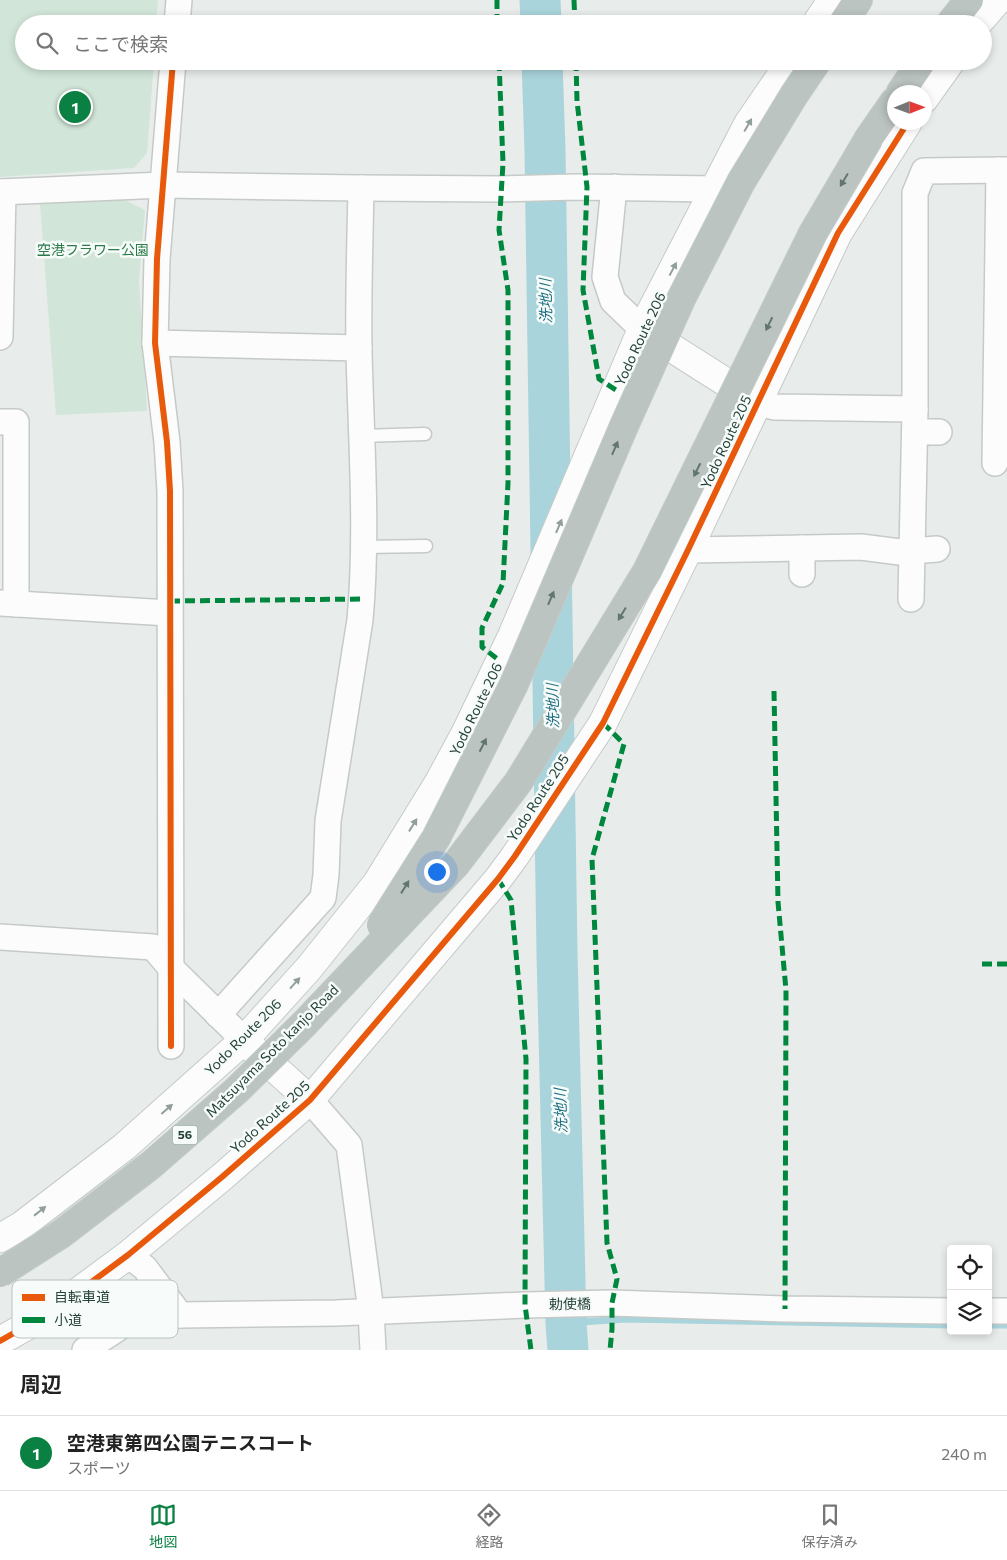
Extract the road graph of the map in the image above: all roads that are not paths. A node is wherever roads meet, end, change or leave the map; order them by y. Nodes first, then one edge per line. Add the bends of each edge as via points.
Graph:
1 (179, 0) edge
2 (832, 0) edge
3 (858, 0) edge
4 (969, 0) edge
5 (998, 0) edge
6 (178, 15) edge
7 (822, 15) edge
8 (848, 15) edge
9 (957, 15) edge
10 (985, 15) edge
11 (173, 70) edge
12 (784, 70) edge
13 (811, 70) edge
14 (916, 70) edge
15 (945, 70) edge
16 (906, 85) edge
17 (932, 88) edge
18 (887, 112) edge
19 (903, 130) edge
20 (1003, 170) edge
21 (163, 185) junction
22 (361, 188) junction
23 (614, 188) junction
24 (714, 189) junction
25 (2, 192) edge
26 (1002, 298) edge
27 (642, 329) junction
28 (0, 337) edge
29 (155, 343) junction
30 (359, 348) junction
31 (758, 403) junction
32 (0, 422) edge
33 (923, 424) junction
34 (1002, 426) edge
35 (425, 434) dead end
36 (362, 436) junction
37 (995, 463) dead end
38 (426, 546) dead end
39 (363, 548) junction
40 (802, 548) junction
41 (924, 549) junction
42 (688, 550) junction
43 (802, 574) dead end
44 (911, 599) dead end
45 (8, 603) edge
46 (170, 613) junction
47 (0, 937) edge
48 (171, 968) junction
49 (351, 973) junction
50 (218, 1015) junction
51 (244, 1040) junction
52 (171, 1046) dead end
53 (310, 1100) junction
54 (0, 1238) edge
55 (128, 1255) junction
56 (0, 1272) edge
57 (94, 1280) edge
58 (154, 1280) edge
59 (371, 1311) junction
60 (947, 1311) edge
61 (992, 1311) edge
62 (178, 1312) edge
63 (1007, 1312) edge
64 (180, 1315) joint
65 (12, 1334) edge
66 (103, 1338) edge
67 (0, 1341) edge
68 (85, 1350) edge
69 (373, 1350) edge

1 - 6 street
2 - 7 street
3 - 8 highway
4 - 9 highway
5 - 10 street
11 - 21 street
24 -> 12 street, Yodo Route 206 via 748,124
49 -> 13 highway, bridge via 436,838 514,684 681,299 741,182
14 - 16 highway
15 - 17 street
18 -> 49 highway, bridge via 813,233 647,572 519,781 456,864
19 - 31 street, Yodo Route 205 via 838,233
20 - 26 street
20 - 33 street via 924,171 915,193
21 - 22 street
21 - 25 street
21 - 29 street
22 - 23 street
22 - 30 street
23 - 24 street
23 - 27 street via 606,277 613,301
27 -> 24 street, Yodo Route 206
25 - 28 street
26 - 34 street
27 - 31 street
51 -> 27 street, Yodo Route 206 via 377,883 439,782 512,636
29 - 30 street
29 - 46 street via 170,491
30 - 36 street
31 - 33 street
31 - 42 street, Yodo Route 205
32 - 45 street via 16,422
33 - 41 street
34 - 37 street
35 - 36 lane
36 - 39 street
38 - 39 lane
39 - 50 street via 360,620 328,821 323,898
40 - 41 street via 900,552
40 - 42 street
40 - 43 street
41 - 44 street
42 - 53 street, Yodo Route 205 via 603,723 515,856
45 - 46 street
46 - 48 street
47 - 48 street via 153,947
48 - 50 street
48 - 52 street
49 - 56 highway, Matsuyama Soto kanjo Road / 56, bridge via 236,1090 151,1165 60,1234
50 - 51 street
51 - 53 street
54 -> 51 street, Yodo Route 206 via 21,1226 124,1147
53 - 55 street, Yodo Route 205
53 - 59 street via 349,1145
55 - 57 street, Yodo Route 205
55 - 58 street
59 - 60 street, 勅使橋 via 605,1303
59 - 64 street, 勅使橋
59 - 69 street
61 - 63 street
62 - 64 street
65 - 67 street, Yodo Route 205
66 - 68 street, 勅使橋

